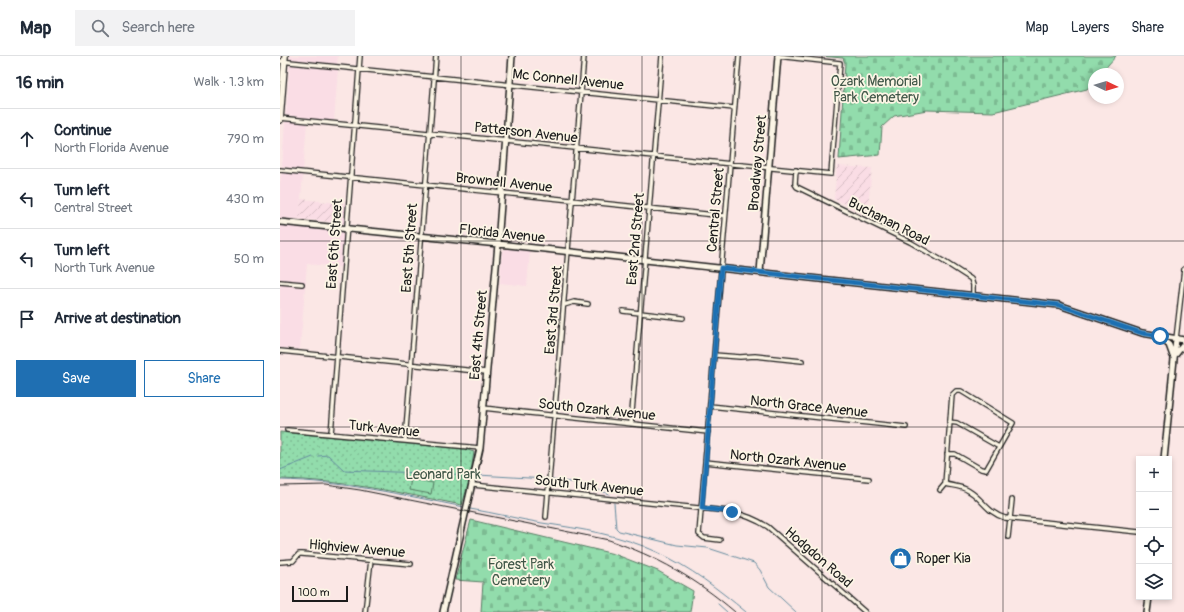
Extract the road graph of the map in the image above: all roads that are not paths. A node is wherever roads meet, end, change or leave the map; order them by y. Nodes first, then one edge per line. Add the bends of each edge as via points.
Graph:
1 (360, 56) edge
2 (436, 56) edge
3 (512, 56) edge
4 (584, 56) edge
5 (662, 56) edge
6 (739, 56) edge
7 (778, 56) edge
8 (283, 60) edge
9 (359, 69) junction
10 (434, 77) junction
11 (510, 84) junction
12 (581, 92) junction
13 (658, 100) junction
14 (734, 108) junction
15 (280, 118) edge
16 (355, 125) junction
17 (429, 133) junction
18 (505, 140) junction
19 (577, 148) junction
20 (654, 156) junction
21 (730, 164) junction
22 (769, 167) junction
23 (280, 170) edge
24 (796, 170) junction
25 (351, 177) junction
26 (425, 186) junction
27 (502, 193) junction
28 (572, 200) junction
29 (649, 208) junction
30 (725, 216) junction
31 (280, 222) edge
32 (347, 229) junction
33 (421, 236) junction
34 (498, 244) junction
35 (568, 252) junction
36 (644, 260) junction
37 (721, 268) junction
38 (1184, 269) edge
39 (760, 272) junction
40 (970, 278) junction
41 (280, 282) edge
42 (978, 283) dead end
43 (302, 284) dead end
44 (973, 295) junction
45 (588, 304) dead end
46 (564, 305) junction
47 (623, 311) dead end
48 (640, 313) junction
49 (683, 318) dead end
50 (1160, 336) junction
51 (1176, 339) junction
52 (1184, 340) edge
53 (1184, 344) edge
54 (280, 351) edge
55 (714, 355) junction
56 (337, 356) junction
57 (802, 361) dead end
58 (1174, 362) junction
59 (411, 364) junction
60 (486, 372) junction
61 (710, 406) junction
62 (484, 408) junction
63 (555, 416) junction
64 (950, 422) junction
65 (631, 424) junction
66 (906, 427) dead end
67 (287, 430) dead end
68 (708, 432) junction
69 (330, 434) junction
70 (405, 441) junction
71 (999, 447) junction
72 (480, 448) junction
73 (947, 454) junction
74 (1164, 456) edge
75 (705, 462) junction
76 (869, 480) dead end
77 (945, 484) junction
78 (473, 485) junction
79 (940, 490) dead end
80 (548, 492) junction
81 (1012, 500) dead end
82 (702, 508) junction
83 (546, 517) dead end
84 (1010, 518) junction
85 (757, 520) joint
86 (1136, 532) edge
87 (1008, 537) dead end
88 (720, 540) dead end
89 (371, 560) junction
90 (280, 562) edge
91 (411, 564) dead end
92 (1149, 600) edge
93 (365, 612) edge
94 (443, 612) edge
95 (865, 612) edge
96 (1148, 612) edge

1 - 9 street, East 6th Street
2 - 10 street, East 5th Street
3 - 11 street, East 4th Street
4 - 12 street, East 3rd Street
5 - 13 street, East 2nd Street
6 - 14 street, Central Street
7 - 22 street, Broadway Street
7 - 24 street, Patterson Avenue via 840,63 831,174
8 - 9 street, Mc Connell Avenue
8 - 15 main road
9 - 10 street, Mc Connell Avenue
9 - 16 street, East 6th Street
10 - 11 street, Mc Connell Avenue
10 - 17 street, East 5th Street
11 - 12 street, Mc Connell Avenue
11 - 18 street, East 4th Street
12 - 13 street, Mc Connell Avenue
12 - 19 street, East 3rd Street
13 - 14 street, Mc Connell Avenue
13 - 20 street, East 2nd Street
14 - 21 street, Central Street
15 - 16 street, Patterson Avenue
16 - 17 street, Patterson Avenue
16 - 25 street, East 6th Street
17 - 18 street, Patterson Avenue
17 - 26 street, East 5th Street
18 - 19 street, Patterson Avenue
18 - 27 street, East 4th Street
19 - 20 street, Patterson Avenue
19 - 28 street, East 3rd Street
20 - 21 street, Patterson Avenue
20 - 29 street, East 2nd Street
21 - 22 street, Patterson Avenue
21 - 30 street, Central Street
22 - 24 street, Patterson Avenue
22 - 39 street, Broadway Street
23 - 25 street, Brownell Avenue
24 - 40 street, Buchanan Road via 796,187 910,242
25 - 26 street, Brownell Avenue
25 - 32 street, East 6th Street
26 - 27 street, Brownell Avenue
26 - 33 street, East 5th Street
27 - 28 street, Brownell Avenue
27 - 34 street, East 4th Street
28 - 29 street, Brownell Avenue
28 - 35 street, East 3rd Street
29 - 30 street, Brownell Avenue
29 - 36 street, East 2nd Street
30 - 37 street, Central Street
31 - 32 street, Florida Avenue
32 - 33 street, Florida Avenue
32 - 56 street, East 6th Street
33 - 34 street, Florida Avenue
33 - 59 street, East 5th Street
34 - 35 street, Florida Avenue
34 - 60 street, East 4th Street
35 - 36 street, Florida Avenue
35 - 46 street, East 3rd Street
36 - 37 street, Florida Avenue
36 - 48 street, East 2nd Street
37 - 39 street, Florida Avenue
37 - 55 street, Central Street
38 - 51 street
39 - 44 street, Florida Avenue
40 - 42 street
40 - 44 street
41 - 43 street
44 - 50 street, Florida Avenue via 1059,305 1142,333
45 - 46 street via 572,302
46 - 63 street, East 3rd Street
47 - 48 street
48 - 49 street
48 - 65 street, East 2nd Street
50 - 51 street, Florida Avenue
50 - 58 street via 1171,348
51 - 52 street, Florida Avenue
51 - 58 street
53 - 58 street via 1178,349
54 - 56 street
55 - 57 street
55 - 61 street, Central Street
56 - 59 street
56 - 69 street, East 6th Street
58 - 74 street
59 - 60 street
59 - 70 street, East 5th Street
60 - 62 street, East 4th Street
61 - 66 street, North Grace Avenue
61 - 68 street, Central Street
62 - 63 street, South Ozark Avenue
62 - 72 street, East 4th Street
63 - 65 street, South Ozark Avenue
63 - 80 street, East 3rd Street
64 - 71 street via 957,423
64 - 71 street via 952,394 961,391 1013,423
64 - 73 street
65 - 68 street, South Ozark Avenue
67 - 69 street, Turk Avenue
68 - 75 street, Central Street
69 - 70 street, Turk Avenue
70 - 72 street, Turk Avenue
71 - 73 street via 988,468 984,470 955,454
72 - 78 street, East 4th Street
73 - 77 street
75 - 76 street, North Ozark Avenue
75 - 82 street, Central Street
77 - 79 street
77 - 84 street via 968,490 992,513
78 - 80 street, South Turk Avenue
78 - 94 street, East 4th Street
80 - 82 street, South Turk Avenue
80 - 83 street, East 3rd Street
81 - 84 street
82 - 85 street, South Turk Avenue via 732,512
82 - 88 street, Central Street via 700,536
84 - 86 street
84 - 87 street
85 - 95 street, Hodgdon Road
89 - 90 street, Highview Avenue via 299,554 293,561
89 - 91 street, Highview Avenue
89 - 93 street
92 - 96 street

